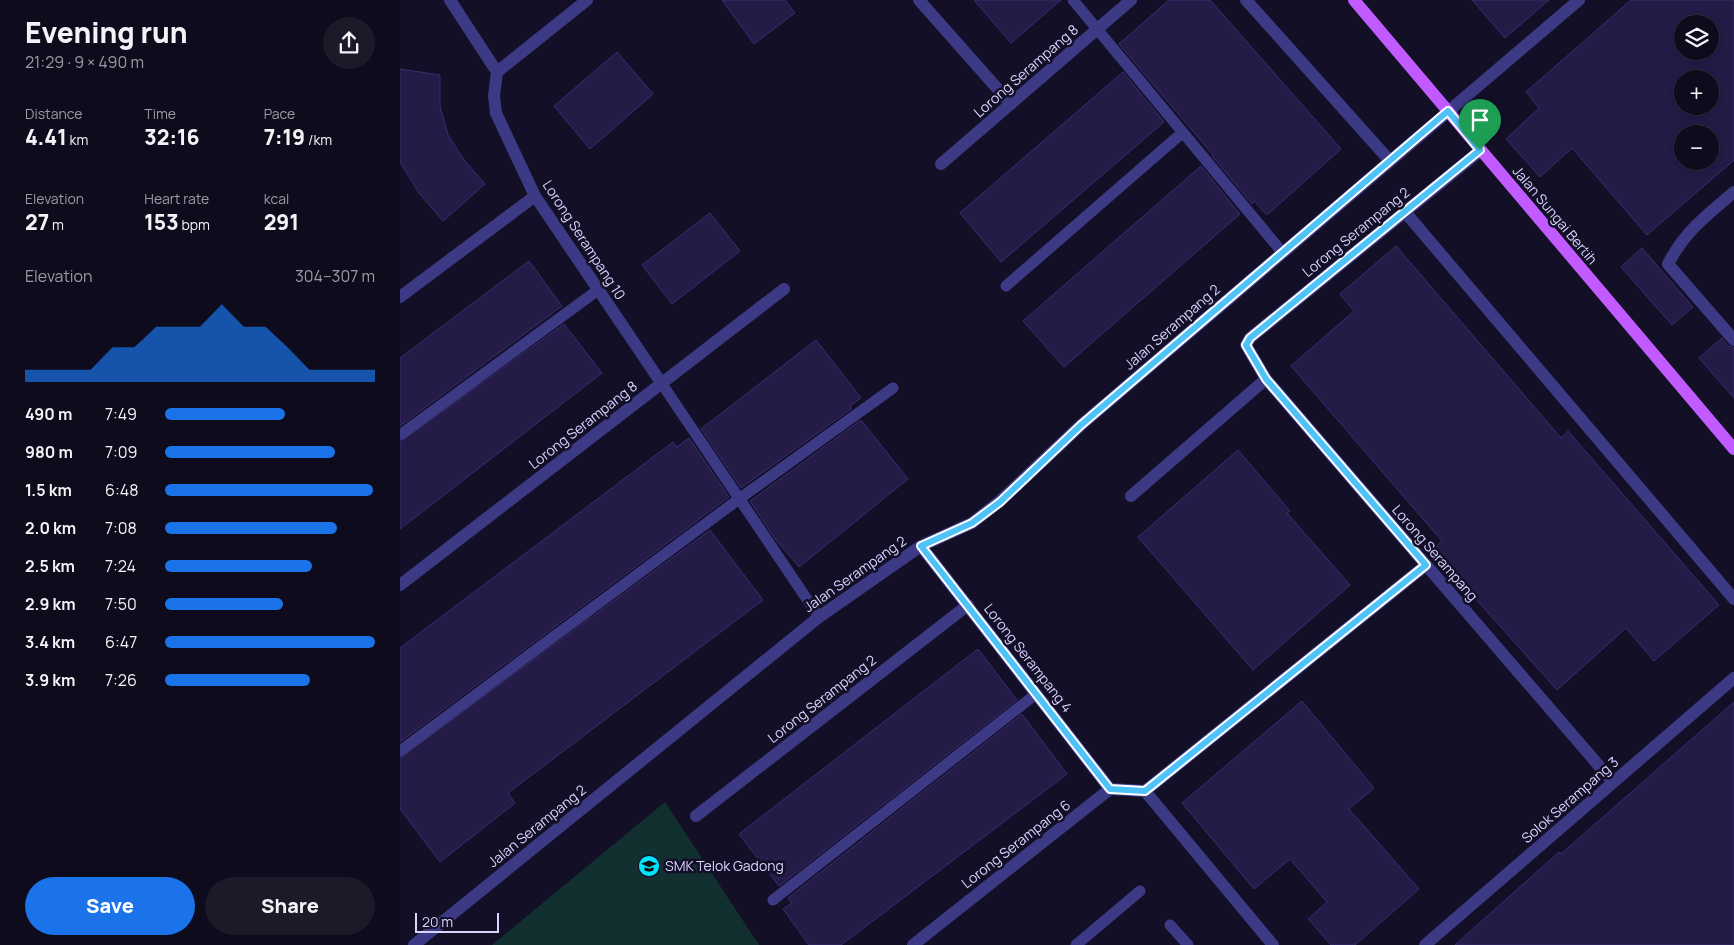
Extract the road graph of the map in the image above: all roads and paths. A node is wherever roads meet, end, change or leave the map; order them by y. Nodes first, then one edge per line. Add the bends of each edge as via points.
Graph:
1 (450, 0) edge
2 (587, 0) edge
3 (919, 0) edge
4 (1073, 0) edge
5 (1131, 0) edge
6 (1246, 0) edge
7 (1354, 0) edge
8 (1579, 0) edge
9 (1097, 29) junction
10 (497, 72) junction
11 (1011, 104) junction
12 (1448, 111) junction
13 (1182, 133) junction
14 (1480, 150) junction
15 (1390, 161) junction
16 (941, 164) dead end
17 (1734, 192) edge
18 (535, 196) junction
19 (1405, 212) junction
20 (1282, 252) junction
21 (1006, 286) dead end
22 (784, 289) dead end
23 (598, 290) junction
24 (400, 297) edge
25 (1250, 338) joint
26 (1734, 340) edge
27 (1266, 379) junction
28 (662, 384) junction
29 (893, 388) dead end
30 (400, 435) edge
31 (1734, 449) edge
32 (1131, 496) dead end
33 (739, 499) junction
34 (921, 546) junction
35 (1426, 565) junction
36 (400, 585) edge
37 (1734, 599) edge
38 (968, 605) junction
39 (819, 617) junction
40 (1734, 678) edge
41 (1036, 694) junction
42 (400, 751) edge
43 (1613, 782) junction
44 (1110, 789) junction
45 (1145, 791) junction
46 (696, 816) dead end
47 (1140, 891) dead end
48 (773, 900) dead end
49 (1170, 925) dead end
50 (414, 945) edge
51 (913, 945) edge
52 (1076, 945) edge
53 (1188, 945) edge
54 (1273, 945) edge
55 (1425, 945) edge

1 - 10 street
2 - 10 street
3 - 11 street
4 - 9 lane
5 - 9 street, Lorong Serampang 8
6 - 15 street
7 - 12 main road, Jalan Sungai Bertih
8 - 12 street, Jalan Serampang 2
9 - 11 street, Lorong Serampang 8
9 - 13 lane
10 - 18 street, Lorong Serampang 10 via 496,113
11 - 16 street, Lorong Serampang 8
12 - 14 main road, Jalan Sungai Bertih
12 - 15 street, Jalan Serampang 2
13 - 20 lane
13 - 21 lane
14 - 19 street, Lorong Serampang 2
14 - 31 main road, Jalan Sungai Bertih
15 - 20 street, Jalan Serampang 2
17 - 26 street via 1691,229 1668,264
18 - 23 street, Lorong Serampang 10
18 - 24 street
19 - 25 street, Lorong Serampang 2
19 - 37 street
20 - 34 street, Jalan Serampang 2 via 1081,425 1000,502 972,523
22 - 28 street, Lorong Serampang 8
23 - 28 street, Lorong Serampang 10
23 - 30 lane
25 - 27 street, Lorong Serampang via 1246,345
27 - 32 street
27 - 35 street, Lorong Serampang
28 - 33 lane
28 - 36 street, Lorong Serampang 8
29 - 33 lane
33 - 39 lane
33 - 42 lane
34 - 38 street, Lorong Serampang 4
34 - 39 street, Jalan Serampang 2
35 - 43 street, Lorong Serampang
35 - 45 street
38 - 41 street, Lorong Serampang 4
38 - 46 street, Lorong Serampang 2
39 - 50 street, Jalan Serampang 2
40 - 43 street, Solok Serampang 3
41 - 44 street, Lorong Serampang 4
41 - 48 lane
43 - 55 street, Solok Serampang 3
44 - 45 street
44 - 51 street, Lorong Serampang 6
45 - 54 street
47 - 52 lane
49 - 53 lane

